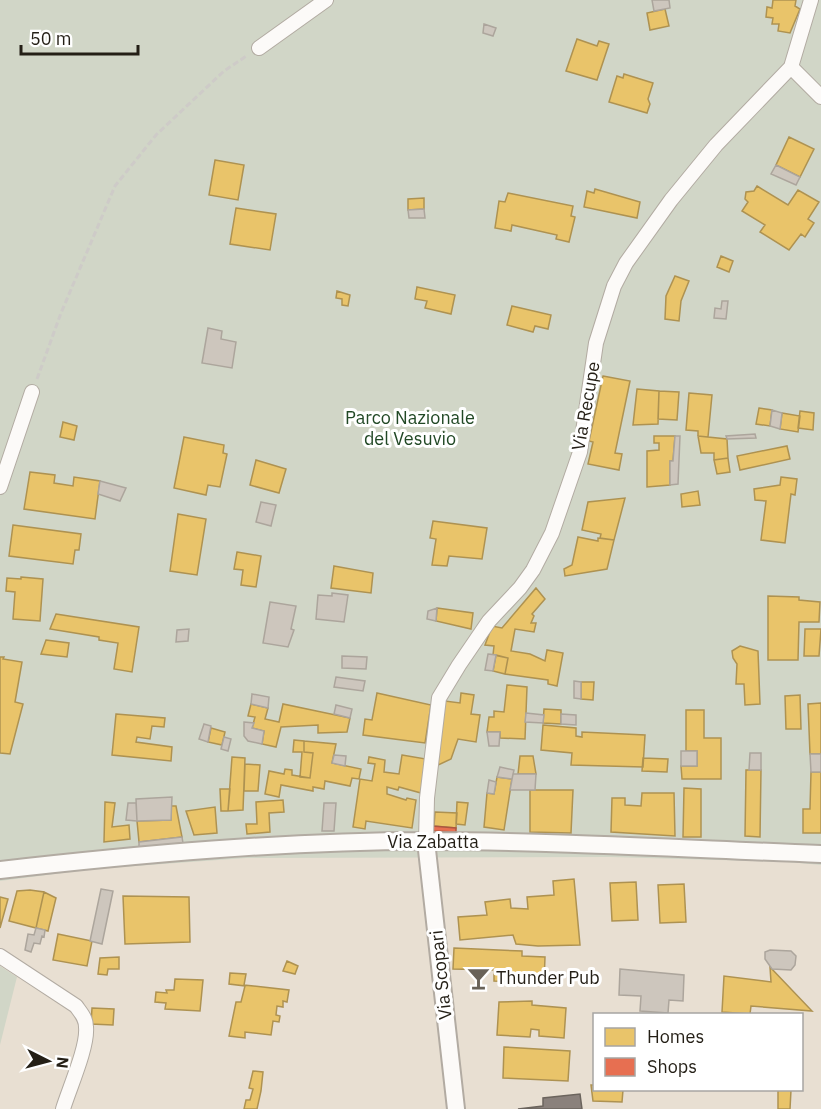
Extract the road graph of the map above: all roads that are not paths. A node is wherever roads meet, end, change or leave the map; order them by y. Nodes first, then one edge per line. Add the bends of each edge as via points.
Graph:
1 (326, 0) edge
2 (811, 0) edge
3 (259, 48) road end
4 (791, 67) junction
5 (821, 98) edge
6 (32, 392) road end
7 (0, 487) edge
8 (426, 841) junction
9 (821, 854) edge
10 (0, 870) edge
11 (0, 956) edge
12 (63, 1109) edge
13 (456, 1109) edge

1 - 3 street
2 - 4 street, Via Recupe
4 - 5 street
4 - 8 street, Via Recupe via 716,145 671,200 614,286 596,343 580,452 552,533 533,570 489,621 440,698 427,798
6 - 7 street
8 - 9 street, Via Zabatta
8 - 10 street, Via Zabatta via 206,850
8 - 13 street, Via Scopari
11 - 12 street via 76,1006 84,1016 85,1041

